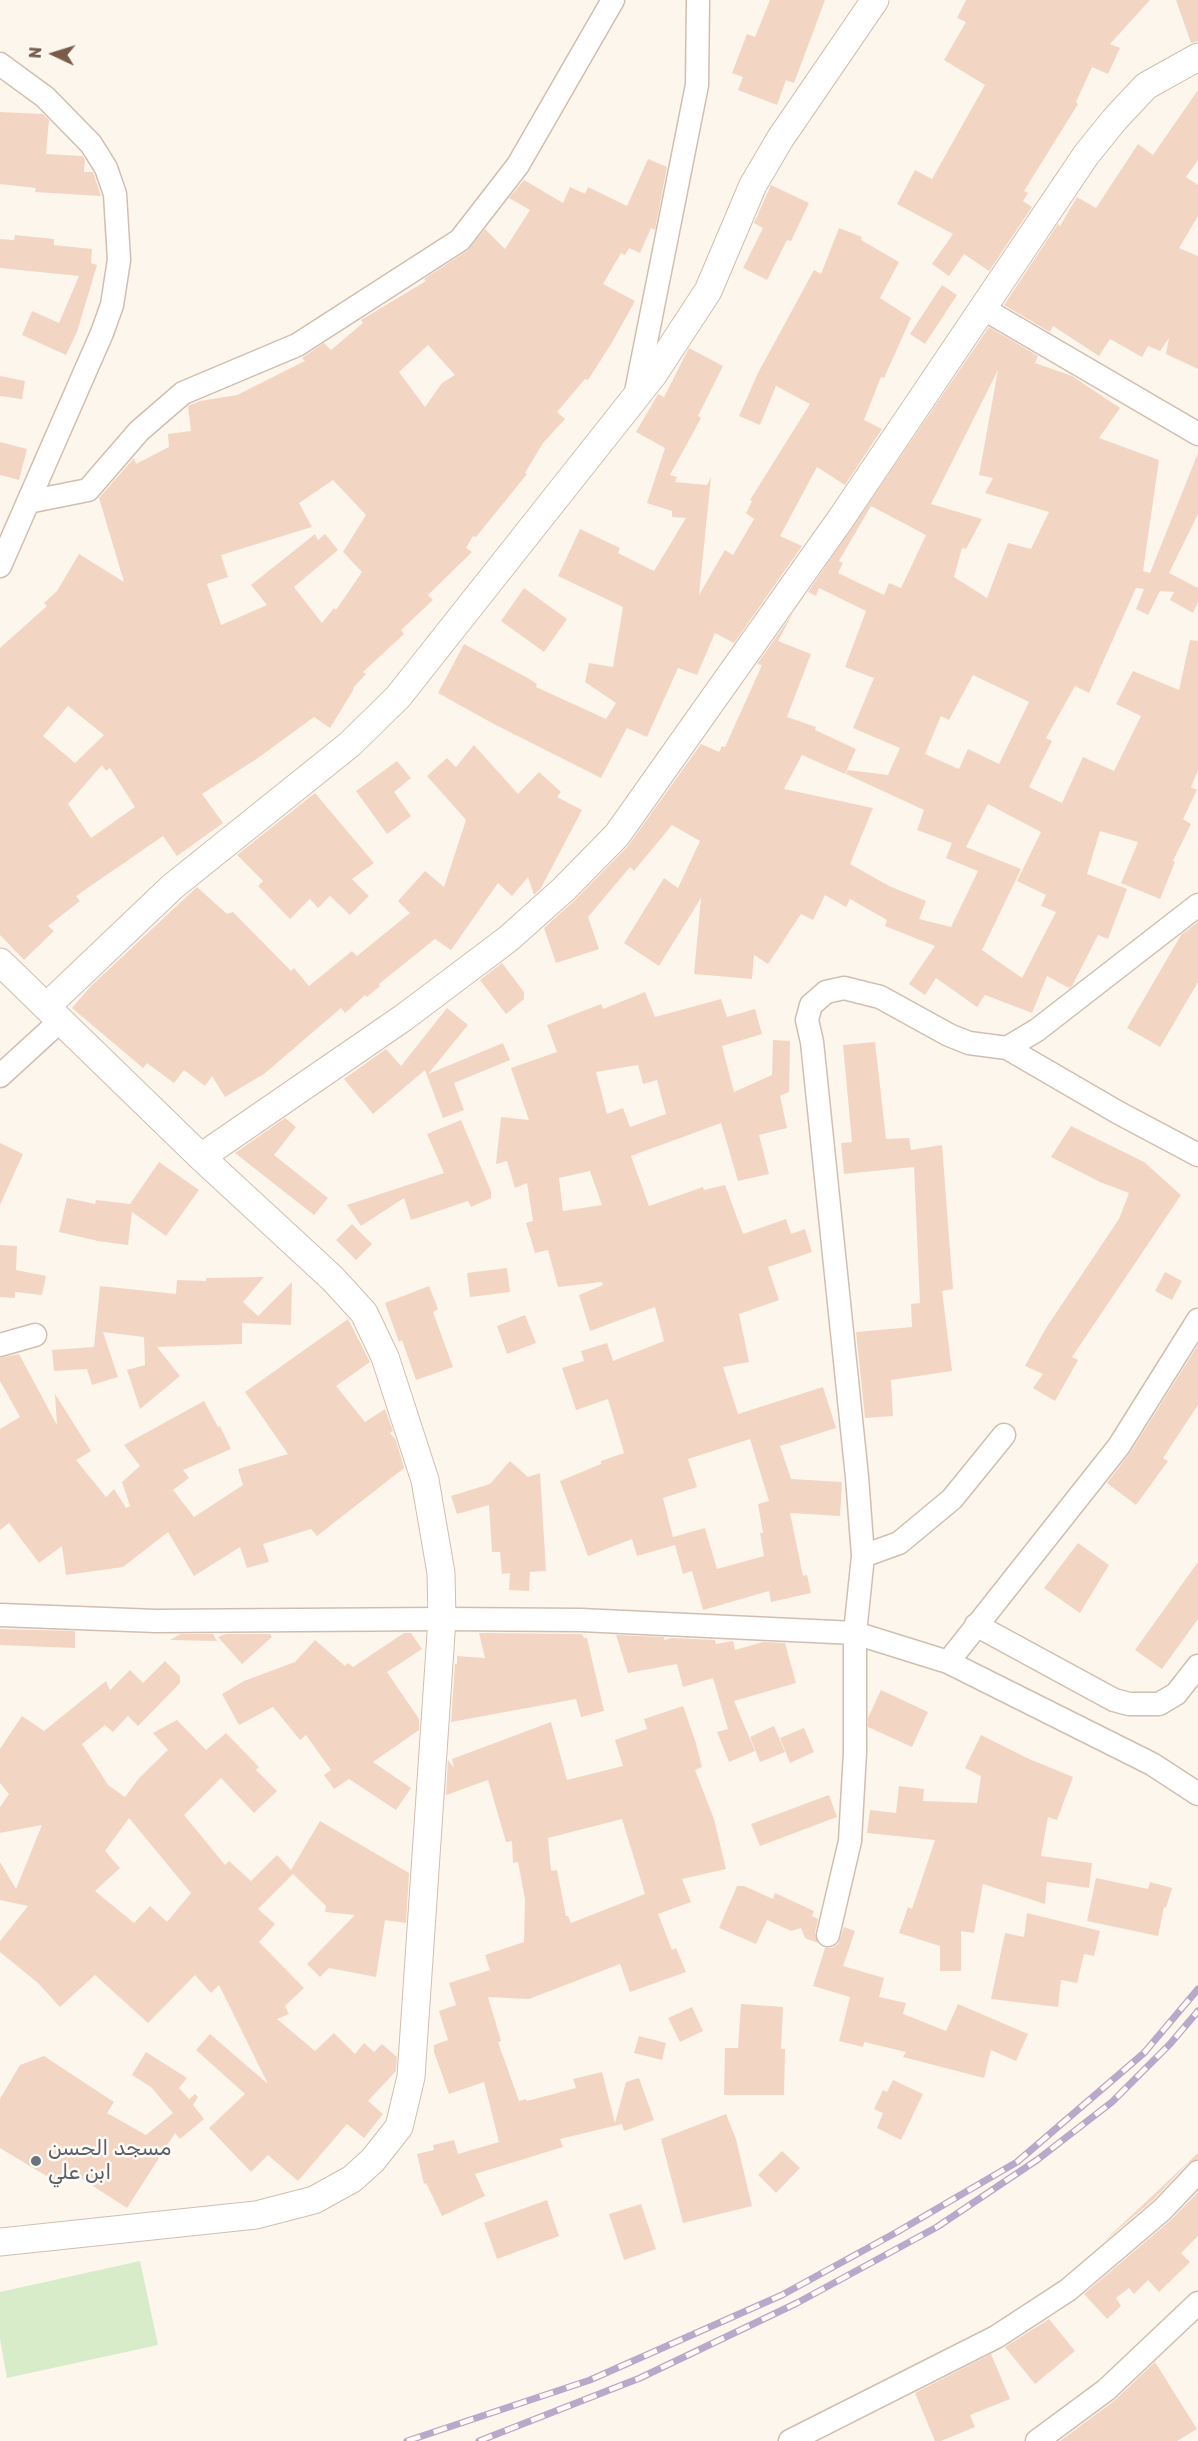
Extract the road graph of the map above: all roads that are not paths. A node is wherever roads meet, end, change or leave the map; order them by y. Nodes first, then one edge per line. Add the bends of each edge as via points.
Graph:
1 (613, 0) edge
2 (698, 0) edge
3 (875, 0) edge
4 (1198, 57) edge
5 (0, 64) edge
6 (984, 309) junction
7 (635, 399) junction
8 (1198, 434) edge
9 (28, 502) junction
10 (0, 566) edge
11 (1198, 905) edge
12 (0, 962) edge
13 (53, 1014) junction
14 (1007, 1048) junction
15 (0, 1076) edge
16 (1198, 1155) edge
17 (201, 1157) junction
18 (1198, 1320) edge
19 (35, 1335) dead end
20 (0, 1345) edge
21 (1004, 1435) dead end
22 (863, 1556) junction
23 (0, 1615) edge
24 (442, 1619) junction
25 (976, 1625) junction
26 (855, 1634) junction
27 (948, 1662) junction
28 (1198, 1666) edge
29 (1198, 1794) edge
30 (828, 1935) dead end
31 (1198, 2172) edge
32 (0, 2242) edge
33 (1198, 2303) edge
34 (790, 2441) edge
35 (1037, 2441) edge

1 - 9 street via 518,165 460,240 297,345 183,393 139,431 88,490
2 - 7 street via 697,85
3 - 7 street via 780,139 753,185 708,291
4 - 6 street via 1146,86 1115,119 1086,155
5 - 9 street via 45,97 91,144 106,168 115,194 119,228 112,305
6 - 8 street
6 - 17 street via 617,835 508,939 403,1018
7 - 13 street via 398,697 350,744 172,887
9 - 10 street
11 - 14 street via 1037,1030
12 - 13 street
13 - 15 street
13 - 17 street
14 - 16 street
14 - 22 street via 969,1044 880,997 844,988 826,992 811,1005 807,1020
17 - 24 street via 333,1279 364,1313 385,1357 425,1480 441,1573
18 - 25 street via 1119,1446
19 - 20 street
21 - 22 street via 952,1500 899,1543
22 - 26 street
23 - 24 street via 156,1621
24 - 26 street via 581,1620
24 - 32 street via 411,2077 399,2127 352,2179 314,2200 256,2215
25 - 27 street
25 - 28 street via 1114,1700 1129,1704 1159,1704 1176,1694
26 - 27 street
26 - 30 street via 850,1841
27 - 29 street via 1152,1764
31 - 34 street via 1162,2210 1059,2296 996,2337
33 - 35 street via 1106,2390

